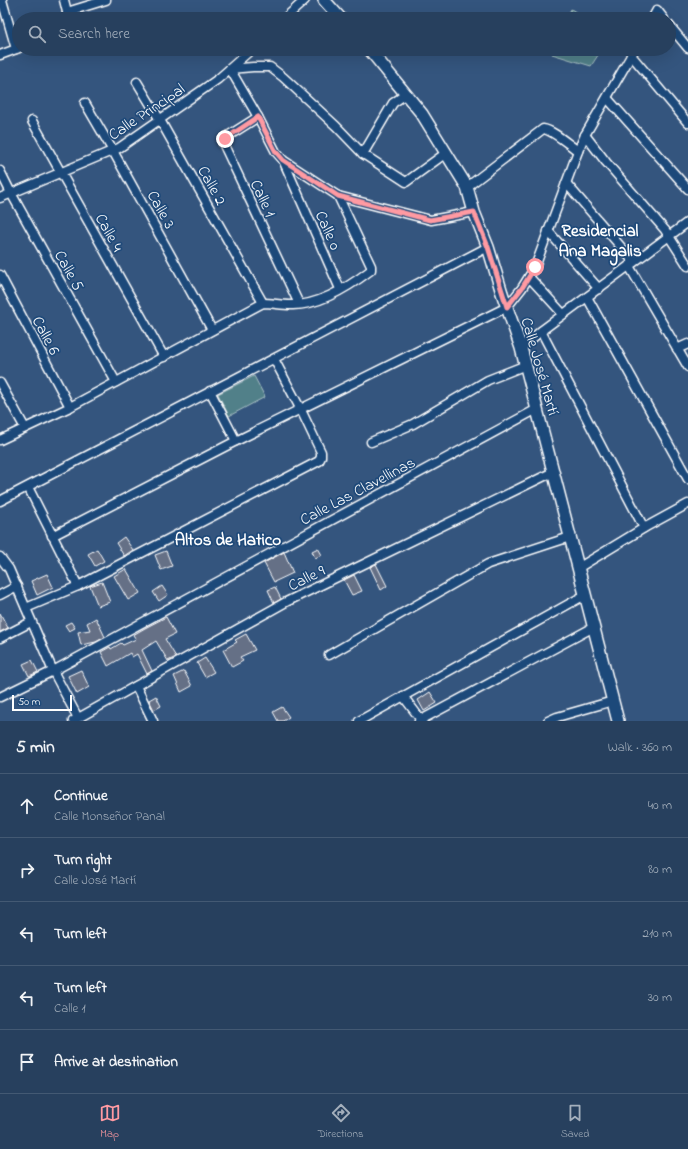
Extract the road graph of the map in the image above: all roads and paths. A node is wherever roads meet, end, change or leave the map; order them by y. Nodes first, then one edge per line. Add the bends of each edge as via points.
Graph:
1 (2, 0) edge
2 (64, 0) edge
3 (106, 0) edge
4 (305, 0) edge
5 (324, 0) edge
6 (66, 12) edge
7 (75, 12) edge
8 (292, 12) edge
9 (335, 12) edge
10 (12, 31) edge
11 (676, 33) edge
12 (688, 48) edge
13 (12, 51) edge
14 (0, 55) edge
15 (244, 56) edge
16 (375, 56) edge
17 (631, 56) edge
18 (636, 56) edge
19 (230, 69) junction
20 (137, 82) dead end
21 (406, 94) junction
22 (607, 98) junction
23 (85, 103) dead end
24 (258, 117) junction
25 (160, 120) junction
26 (32, 121) dead end
27 (688, 123) edge
28 (585, 135) junction
29 (113, 151) junction
30 (578, 151) junction
31 (446, 152) junction
32 (363, 154) junction
33 (283, 160) junction
34 (0, 170) edge
35 (61, 172) junction
36 (566, 184) junction
37 (467, 188) junction
38 (688, 189) edge
39 (11, 193) junction
40 (338, 196) junction
41 (0, 198) edge
42 (474, 212) junction
43 (688, 222) edge
44 (548, 231) junction
45 (669, 237) junction
46 (488, 247) junction
47 (631, 264) junction
48 (688, 266) edge
49 (0, 275) edge
50 (529, 277) junction
51 (340, 289) junction
52 (599, 289) junction
53 (587, 297) junction
54 (263, 303) junction
55 (299, 304) junction
56 (507, 307) junction
57 (563, 314) junction
58 (212, 330) junction
59 (541, 331) junction
60 (688, 344) edge
61 (521, 348) junction
62 (677, 349) junction
63 (164, 357) junction
64 (274, 359) junction
65 (526, 365) junction
66 (688, 367) edge
67 (116, 382) junction
68 (0, 383) edge
69 (210, 391) junction
70 (70, 407) junction
71 (537, 409) junction
72 (301, 410) junction
73 (25, 428) junction
74 (0, 440) edge
75 (236, 441) junction
76 (371, 442) dead end
77 (553, 472) junction
78 (688, 479) edge
79 (28, 487) junction
80 (0, 501) edge
81 (688, 504) edge
82 (644, 528) junction
83 (52, 536) junction
84 (570, 537) junction
85 (0, 557) edge
86 (578, 568) junction
87 (17, 586) junction
88 (78, 586) junction
89 (0, 595) edge
90 (585, 595) junction
91 (26, 608) junction
92 (31, 622) junction
93 (594, 627) junction
94 (0, 638) edge
95 (329, 654) dead end
96 (53, 671) junction
97 (136, 686) junction
98 (403, 696) junction
99 (0, 697) edge
100 (613, 701) junction
101 (75, 720) edge
102 (421, 720) edge
103 (153, 721) edge
104 (359, 721) edge
105 (548, 721) edge
106 (618, 721) edge

1 - 10 street
2 - 6 street
3 - 7 street
4 - 8 street
5 - 9 main road
11 - 12 street
13 - 14 street
15 - 19 street, Calle Principal
16 - 21 main road, Calle José Martí
17 - 22 street
18 - 27 street
19 - 24 street
19 - 25 street, Calle Principal
19 - 32 street via 270,67 331,121
20 - 25 street, Calle 2
21 - 31 main road, Calle José Martí
21 - 32 street via 393,103
22 - 28 street
22 - 38 street
23 - 29 street, Calle 3
24 - 33 street via 276,152
24 - 55 street, Calle 1 via 228,136 223,143
25 - 29 street, Calle Principal
25 - 54 street, Calle 2
26 - 35 street, Calle 4
28 - 30 street
28 - 45 street
29 - 35 street, Calle Principal
29 - 58 street, Calle 3
30 - 36 street
30 - 37 street via 543,129
31 - 32 street via 406,182
31 - 37 main road, Calle José Martí
33 - 40 street
33 - 51 street, Calle 0
34 - 39 street, Calle 5
35 - 39 street, Calle Principal
35 - 63 street, Calle 4
36 - 44 street
36 - 47 street
37 - 42 main road, Calle José Martí
39 - 41 street, Calle Principal
39 - 67 street, Calle 5
40 - 42 street via 430,220
40 - 51 street via 371,266 371,270
42 - 46 main road, Calle José Martí
43 - 45 street
44 - 50 street
44 - 52 street
45 - 47 street
45 - 48 street
46 - 56 main road, Calle José Martí
46 - 64 street
47 - 52 street
47 - 62 street
49 - 70 street, Calle 6
50 - 56 street
50 - 57 street
51 - 55 street via 324,298
52 - 53 street
53 - 57 street
53 - 78 street
54 - 55 street
54 - 58 street
56 - 61 main road, Calle José Martí
56 - 72 street
57 - 59 street
58 - 63 street
59 - 61 street
59 - 82 street
60 - 62 street
61 - 65 main road, Calle José Martí
62 - 66 street
63 - 67 street
64 - 69 street
64 - 72 street
65 - 71 main road, Calle José Martí
65 - 76 street via 488,380 412,424
67 - 70 street
68 - 73 street
69 - 75 street
69 - 79 street
70 - 73 street
71 - 77 main road, Calle José Martí
71 - 96 street, Calle Las Clavellinas
72 - 75 street
72 - 88 street via 321,452 319,461
73 - 74 street
75 - 83 street
77 - 84 main road, Calle José Martí
77 - 97 street, Calle 9 via 286,602
79 - 80 street
79 - 83 street
81 - 82 street
82 - 86 street
83 - 88 street
84 - 86 main road, Calle José Martí
84 - 95 street via 488,564
85 - 87 street
86 - 90 main road, Calle José Martí
87 - 89 street
87 - 91 street
88 - 91 street
90 - 93 main road, Calle José Martí
90 - 98 street
91 - 92 street
92 - 94 street
92 - 96 street
93 - 100 main road, Calle José Martí
93 - 102 street
96 - 99 street, Calle Las Clavellinas
96 - 101 street
97 - 101 street, Calle 9
97 - 103 street
98 - 102 street
98 - 104 street
100 - 105 street
100 - 106 main road, Calle José Martí

